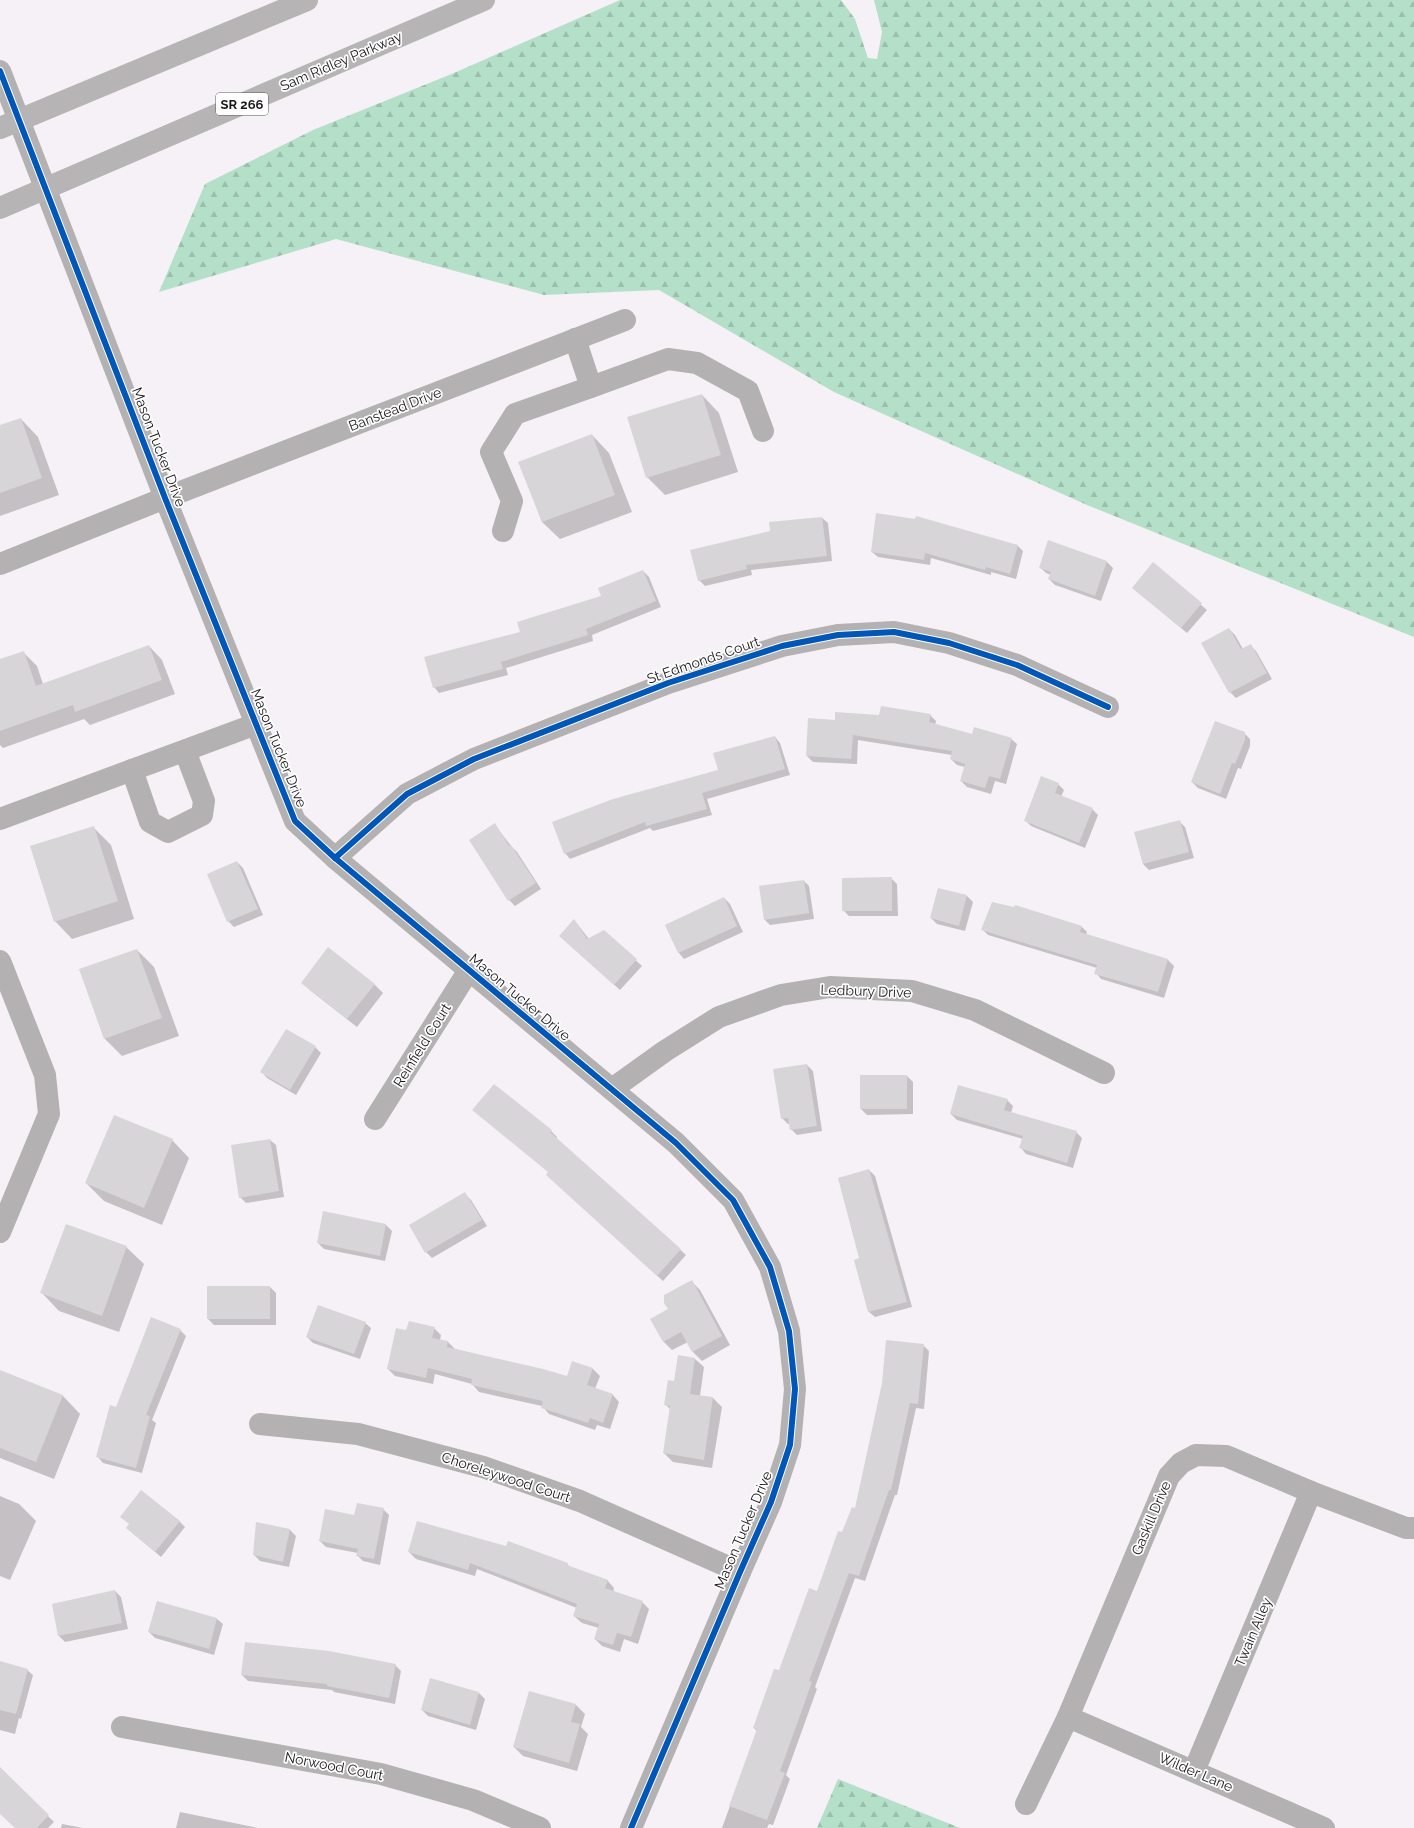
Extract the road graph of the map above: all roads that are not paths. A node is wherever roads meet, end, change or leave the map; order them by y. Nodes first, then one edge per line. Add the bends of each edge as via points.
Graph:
1 (306, 0) edge
2 (484, 0) edge
3 (0, 71) edge
4 (20, 120) junction
5 (0, 128) edge
6 (46, 188) junction
7 (0, 208) edge
8 (625, 320) dead end
9 (575, 340) junction
10 (591, 387) junction
11 (763, 431) dead end
12 (165, 498) junction
13 (503, 531) dead end
14 (0, 564) edge
15 (1108, 707) dead end
16 (256, 724) junction
17 (185, 751) junction
18 (132, 770) junction
19 (0, 819) edge
20 (334, 858) junction
21 (0, 961) edge
22 (469, 970) junction
23 (1104, 1073) dead end
24 (612, 1089) junction
25 (375, 1119) dead end
26 (0, 1232) edge
27 (260, 1424) dead end
28 (1311, 1492) junction
29 (1414, 1528) edge
30 (740, 1572) junction
31 (1068, 1717) junction
32 (122, 1727) dead end
33 (1194, 1772) junction
34 (1026, 1804) dead end
35 (540, 1828) edge
36 (630, 1828) edge
37 (1324, 1828) edge

1 - 4 main road
2 - 6 main road, Sam Ridley Parkway / SR 266
3 - 4 street, Mason Tucker Drive
4 - 5 main road
4 - 6 street, Mason Tucker Drive
6 - 7 main road, Sam Ridley Parkway / SR 266
6 - 12 street, Mason Tucker Drive
8 - 9 street, Banstead Drive
9 - 10 street
9 - 12 street, Banstead Drive
10 - 11 street via 668,358 697,363 748,391
10 - 13 street via 515,414 491,452 512,501
12 - 14 street, Banstead Drive
12 - 16 street, Mason Tucker Drive
15 - 20 street, St Edmonds Court via 1016,665 949,643 894,632 838,636 782,646 668,683 474,759 407,794
16 - 17 street
16 - 20 street, Mason Tucker Drive via 295,821
17 - 18 street
17 - 18 street via 204,801 202,816 168,832 150,822
18 - 19 street
20 - 22 street, Mason Tucker Drive
21 - 26 street via 45,1075 49,1114
22 - 24 street, Mason Tucker Drive
22 - 25 street, Reinfield Court
23 - 24 street, Ledbury Drive via 975,1010 912,991 830,987 781,995 719,1017 665,1050
24 - 30 street, Mason Tucker Drive via 676,1144 733,1200 770,1267 789,1331 795,1388 790,1446 771,1502
27 - 30 street, Choreleywood Court via 358,1434 484,1467 580,1501
28 - 29 street, Gaskill Drive via 1406,1528
28 - 31 street, Gaskill Drive via 1226,1456 1196,1455 1181,1463 1168,1476
28 - 33 street, Twain Alley
30 - 36 street, Mason Tucker Drive
31 - 33 street, Wilder Lane
31 - 34 street, Gaskill Drive
32 - 35 street, Norwood Court via 381,1774 473,1800
33 - 37 street, Wilder Lane

